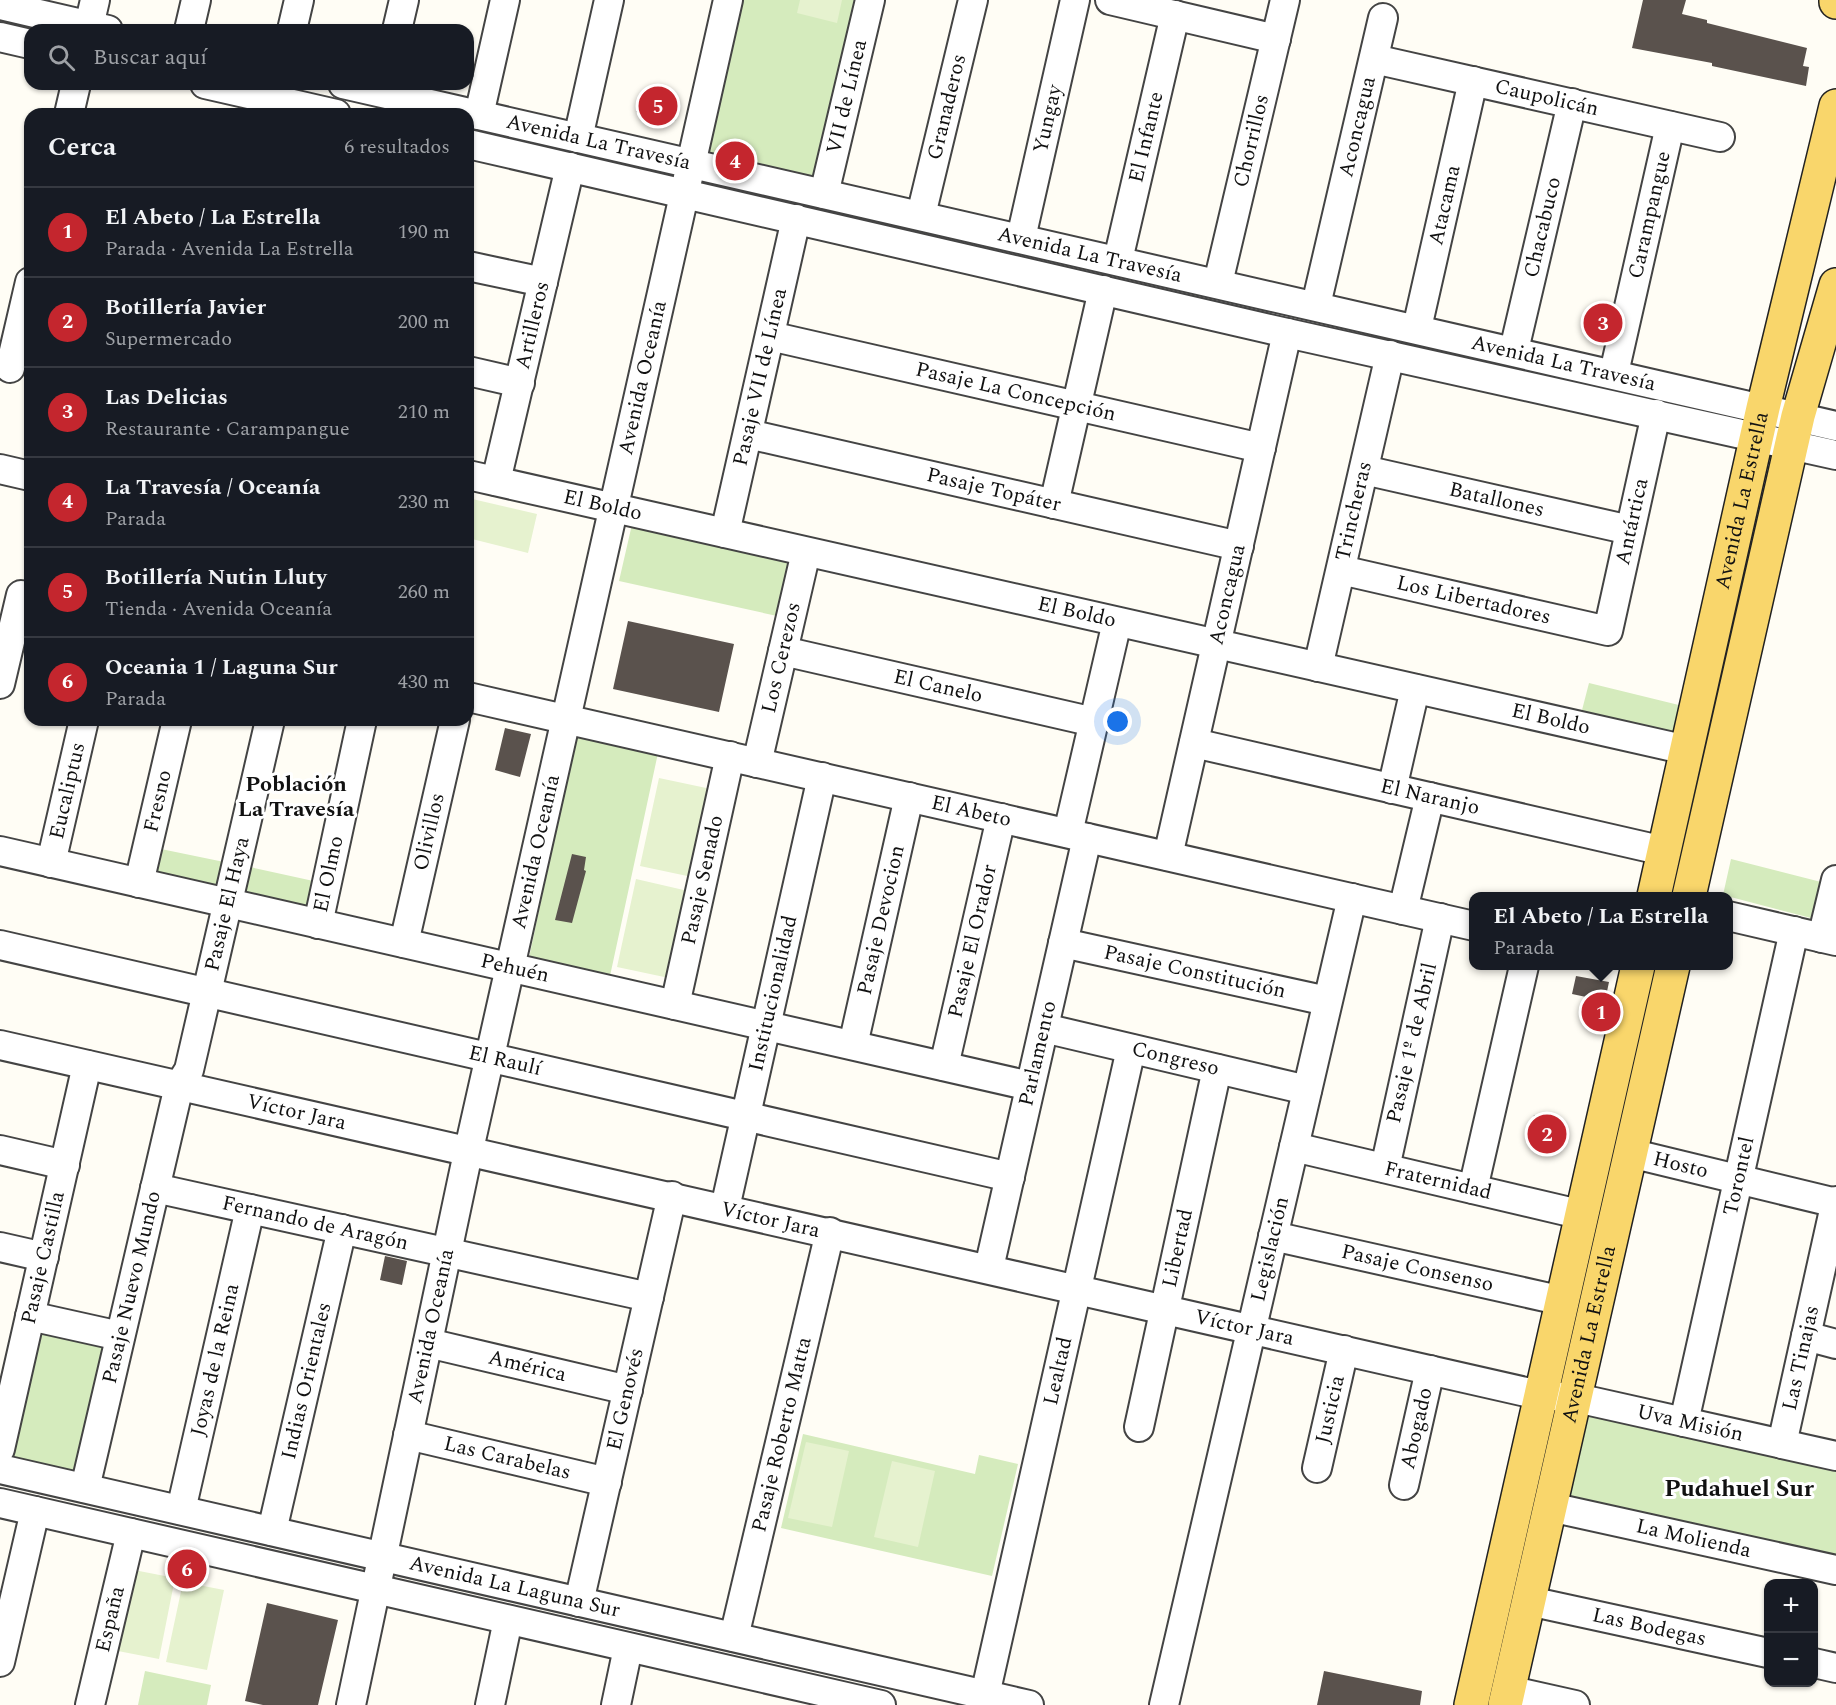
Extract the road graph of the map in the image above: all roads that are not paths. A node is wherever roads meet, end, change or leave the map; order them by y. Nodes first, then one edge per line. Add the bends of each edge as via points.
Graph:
1 (196, 0) edge
2 (299, 0) edge
3 (404, 0) edge
4 (505, 0) edge
5 (609, 0) edge
6 (728, 0) edge
7 (870, 0) edge
8 (973, 0) edge
9 (1075, 0) edge
10 (1110, 0) edge
11 (1285, 0) edge
12 (0, 5) edge
13 (1175, 15) junction
14 (97, 18) edge
15 (1383, 18) dead end
16 (190, 24) edge
17 (293, 24) edge
18 (398, 24) edge
19 (0, 37) edge
20 (1276, 39) junction
21 (24, 43) edge
22 (1374, 59) junction
23 (1473, 81) junction
24 (75, 90) edge
25 (227, 90) edge
26 (391, 90) edge
27 (1572, 104) junction
28 (1836, 106) edge
29 (70, 108) edge
30 (294, 108) edge
31 (454, 108) edge
32 (474, 114) edge
33 (479, 115) junction
34 (1670, 126) junction
35 (1720, 137) dead end
36 (578, 138) junction
37 (474, 145) edge
38 (691, 163) junction
39 (570, 167) junction
40 (685, 193) junction
41 (824, 194) junction
42 (921, 215) junction
43 (796, 219) junction
44 (1022, 238) junction
45 (1118, 260) junction
46 (474, 267) edge
47 (543, 282) junction
48 (1218, 283) junction
49 (1836, 285) edge
50 (1103, 290) junction
51 (1316, 305) junction
52 (24, 313) edge
53 (1418, 328) junction
54 (1287, 333) junction
55 (770, 336) junction
56 (1514, 350) junction
57 (1390, 355) junction
58 (13, 369) edge
59 (474, 372) edge
60 (1614, 373) junction
61 (519, 383) junction
62 (1077, 406) junction
63 (1656, 414) junction
64 (1760, 422) junction
65 (1836, 426) edge
66 (1795, 430) junction
67 (748, 434) junction
68 (1261, 448) junction
69 (1836, 455) edge
70 (0, 469) edge
71 (1364, 470) junction
72 (24, 475) edge
73 (474, 476) edge
74 (496, 481) junction
75 (1054, 504) junction
76 (614, 507) junction
77 (1630, 530) junction
78 (725, 533) junction
79 (1239, 546) junction
80 (806, 552) junction
81 (1341, 570) junction
82 (17, 594) edge
83 (1118, 622) junction
84 (1608, 631) joint
85 (1216, 644) junction
86 (783, 651) junction
87 (1318, 667) junction
88 (0, 684) edge
89 (1415, 689) junction
90 (474, 698) edge
91 (566, 719) junction
92 (1094, 722) junction
93 (83, 726) edge
94 (176, 726) edge
95 (269, 726) edge
96 (361, 726) edge
97 (454, 726) edge
98 (1194, 743) junction
99 (1687, 750) junction
100 (744, 759) junction
101 (822, 777) junction
102 (1392, 789) junction
103 (909, 797) junction
104 (1430, 797) junction
105 (1001, 818) junction
106 (1077, 835) junction
107 (0, 851) edge
108 (1664, 851) junction
109 (1168, 856) junction
110 (51, 863) junction
111 (1836, 880) edge
112 (139, 883) junction
113 (1655, 892) edge
114 (1690, 892) edge
115 (1352, 898) junction
116 (228, 903) junction
117 (1403, 910) junction
118 (1733, 917) edge
119 (1440, 918) junction
120 (318, 924) junction
121 (1469, 925) edge
122 (1794, 931) junction
123 (1829, 939) edge
124 (404, 943) junction
125 (1063, 943) junction
126 (0, 945) edge
127 (510, 966) junction
128 (1523, 970) edge
129 (1637, 970) edge
130 (1672, 970) edge
131 (207, 993) junction
132 (1328, 1001) junction
133 (675, 1005) junction
134 (766, 1026) junction
135 (1044, 1028) junction
136 (0, 1045) edge
137 (853, 1045) junction
138 (1131, 1049) junction
139 (489, 1057) junction
140 (87, 1065) junction
141 (944, 1066) junction
142 (1217, 1069) junction
143 (179, 1086) junction
144 (1030, 1086) junction
145 (1307, 1090) junction
146 (746, 1117) junction
147 (1294, 1147) junction
148 (0, 1150) edge
149 (469, 1150) junction
150 (1630, 1153) junction
151 (65, 1165) junction
152 (1384, 1168) junction
153 (1010, 1177) junction
154 (1739, 1179) junction
155 (155, 1188) junction
156 (1473, 1189) junction
157 (672, 1196) junction
158 (1836, 1202) edge
159 (725, 1208) junction
160 (250, 1209) junction
161 (1583, 1215) junction
162 (342, 1229) junction
163 (830, 1232) junction
164 (1273, 1236) junction
165 (0, 1247) edge
166 (1831, 1249) edge
167 (447, 1252) junction
168 (44, 1257) junction
169 (989, 1268) junction
170 (1077, 1288) junction
171 (649, 1297) junction
172 (1563, 1301) junction
173 (1165, 1309) junction
174 (30, 1316) junction
175 (1252, 1329) junction
176 (120, 1336) junction
177 (1806, 1336) junction
178 (428, 1343) junction
179 (1836, 1344) edge
180 (11, 1348) edge
181 (1344, 1350) junction
182 (1430, 1370) junction
183 (628, 1390) junction
184 (1558, 1397) junction
185 (1684, 1422) junction
186 (1139, 1427) dead end
187 (408, 1435) junction
188 (1782, 1444) junction
189 (0, 1449) edge
190 (1836, 1456) edge
191 (1317, 1468) dead end
192 (0, 1469) edge
193 (606, 1482) junction
194 (1404, 1485) dead end
195 (85, 1488) junction
196 (0, 1503) edge
197 (1550, 1507) junction
198 (181, 1510) junction
199 (35, 1511) junction
200 (272, 1531) junction
201 (131, 1533) junction
202 (382, 1557) junction
203 (1836, 1570) edge
204 (376, 1589) junction
205 (1529, 1601) junction
206 (579, 1602) junction
207 (508, 1620) junction
208 (734, 1637) junction
209 (628, 1647) junction
210 (1764, 1652) edge
211 (0, 1662) edge
212 (1818, 1664) edge
213 (1836, 1668) edge
214 (985, 1695) junction
215 (1506, 1698) edge
216 (90, 1705) edge
217 (351, 1705) edge
218 (490, 1705) edge
219 (616, 1705) edge
220 (881, 1705) edge
221 (1029, 1705) edge
222 (1164, 1705) edge
223 (1471, 1705) edge
224 (1575, 1705) edge

1 - 16 street
2 - 17 street
3 - 18 street
4 - 33 street
5 - 36 street
6 - 38 street, Avenida Oceanía
7 - 41 street, VII de Línea
8 - 42 street, Granaderos
9 - 44 street, Yungay
10 - 13 street
11 - 20 street, Chorrillos
12 - 14 street
13 - 20 street
13 - 45 street, El Infante
15 - 22 street, Aconcagua
19 - 21 street
20 - 48 street, Chorrillos
22 - 23 street, Caupolicán
22 - 51 street, Aconcagua
23 - 27 street, Caupolicán
23 - 53 street, Atacama
24 - 29 street
25 - 30 street
26 - 31 street, Avenida La Travesía
27 - 34 street, Caupolicán
27 - 56 street, Chacabuco
28 - 64 main road, Avenida La Estrella
32 - 33 street, Avenida La Travesía
33 - 36 street, Avenida La Travesía
34 - 35 street, Caupolicán
34 - 60 street, Carampangue
36 - 38 street, Avenida La Travesía
37 - 39 street, Avenida La Travesía
38 - 40 street, Avenida Oceanía
38 - 41 street, Avenida La Travesía
39 - 40 street, Avenida La Travesía
39 - 47 street, Artilleros
40 - 43 street, Avenida La Travesía
40 - 76 street, Avenida Oceanía
41 - 42 street, Avenida La Travesía
42 - 44 street, Avenida La Travesía
43 - 50 street, Avenida La Travesía
43 - 55 street, Pasaje VII de Línea
44 - 45 street, Avenida La Travesía
45 - 48 street, Avenida La Travesía
46 - 47 street
47 - 61 street, Artilleros
48 - 51 street, Avenida La Travesía
49 - 66 main road, Avenida La Estrella
50 - 54 street, Avenida La Travesía
50 - 62 street
51 - 53 street, Avenida La Travesía
52 - 58 street
53 - 56 street, Avenida La Travesía
54 - 57 street, Avenida La Travesía
54 - 68 street, Aconcagua
55 - 62 street, Pasaje La Concepción
55 - 67 street, Pasaje VII de Línea
56 - 60 street, Avenida La Travesía
57 - 63 street, Avenida La Travesía
57 - 71 street, Trincheras
59 - 61 street
60 - 64 street, Avenida La Travesía
61 - 74 street, Artilleros
62 - 68 street, Pasaje La Concepción
62 - 75 street
63 - 64 street, Avenida La Travesía
63 - 77 street, Antártica
64 - 66 street, Avenida La Travesía
64 - 99 main road, Avenida La Estrella
65 - 66 street, Avenida La Travesía
66 - 69 street, Avenida La Travesía
66 - 114 main road, Avenida La Estrella
67 - 75 street, Pasaje Topáter
67 - 78 street, Pasaje VII de Línea
68 - 79 street, Aconcagua
70 - 72 street
71 - 77 street, Batallones
71 - 81 street, Trincheras
73 - 74 street, El Boldo
74 - 76 street, El Boldo
75 - 79 street, Pasaje Topáter
76 - 78 street, El Boldo
76 - 91 street, Avenida Oceanía
77 - 84 street, Antártica
78 - 80 street, El Boldo
79 - 85 street, Aconcagua
80 - 83 street, El Boldo
80 - 86 street, Los Cerezos
81 - 84 street, Los Libertadores
81 - 87 street, Trincheras
82 - 88 street
83 - 85 street, El Boldo
83 - 92 street, Parlamento
85 - 87 street, El Boldo
85 - 98 street, Aconcagua
86 - 92 street, El Canelo
86 - 100 street, Los Cerezos
87 - 89 street, El Boldo
89 - 99 street, El Boldo
89 - 102 street
90 - 91 street, El Abeto
91 - 100 street, El Abeto
91 - 127 street, Avenida Oceanía
92 - 106 street, Parlamento
93 - 110 street, Eucaliptus
94 - 112 street, Fresno
95 - 116 street, Pasaje El Haya
96 - 120 street, El Olmo
97 - 124 street, Olivillos
98 - 102 street, El Naranjo
98 - 109 street, Aconcagua
99 - 108 main road, Avenida La Estrella
100 - 101 street, El Abeto
100 - 133 street, Pasaje Senado
101 - 103 street, El Abeto
101 - 134 street, Institucionalidad
102 - 104 street, El Naranjo
103 - 105 street, El Abeto
103 - 137 street, Pasaje Devocion
104 - 108 street, El Naranjo
104 - 117 street
105 - 106 street, El Abeto
105 - 141 street, Pasaje El Orador
106 - 109 street, El Abeto
106 - 125 street, Parlamento
107 - 110 street, Pehuén
108 - 113 main road, Avenida La Estrella
109 - 115 street, El Abeto
110 - 112 street, Pehuén
111 - 123 street
112 - 116 street, Pehuén
115 - 117 street, El Abeto
115 - 132 street, Legislación
116 - 120 street, Pehuén
116 - 131 street, Pasaje El Haya
117 - 119 street, El Abeto
118 - 122 street
119 - 121 street, El Abeto
119 - 152 street, Pasaje 1º de Abril
120 - 124 street, Pehuén
122 - 123 street
122 - 154 street, Torontel
124 - 127 street, Pehuén
125 - 132 street, Pasaje Constitución
125 - 135 street, Parlamento
126 - 131 street, El Raulí
127 - 133 street, Pehuén
127 - 139 street, Avenida Oceanía
128 - 156 street
129 - 161 main road, Avenida La Estrella
130 - 150 main road, Avenida La Estrella
131 - 139 street, El Raulí
131 - 143 street, Pasaje El Haya via 189,1070
132 - 145 street, Legislación
133 - 134 street, Pehuén
134 - 137 street, Pehuén
134 - 146 street, Institucionalidad
135 - 138 street, Congreso
135 - 144 street, Parlamento
136 - 140 street, Víctor Jara
137 - 141 street, Pehuén
138 - 142 street, Congreso
138 - 170 street, Lealtad
139 - 146 street, El Raulí
139 - 149 street, Avenida Oceanía
140 - 143 street, Víctor Jara
140 - 151 street, Pasaje Castilla
141 - 144 street, Pehuén
142 - 145 street, Congreso
142 - 173 street, Libertad
143 - 149 street, Víctor Jara
143 - 155 street, Pasaje Nuevo Mundo
144 - 153 street, Parlamento
145 - 147 street, Legislación
146 - 153 street, El Raulí
146 - 159 street, Institucionalidad
147 - 152 street, Fraternidad
147 - 164 street, Legislación
148 - 151 street
149 - 157 street, Víctor Jara
149 - 167 street, Avenida Oceanía
150 - 154 street, Hosto
150 - 184 main road, Avenida La Estrella
151 - 168 street, Pasaje Castilla
152 - 156 street, Fraternidad
153 - 169 street, Parlamento
154 - 158 street, Hosto
154 - 185 street, Torontel
155 - 160 street, Fernando de Aragón
155 - 176 street, Pasaje Nuevo Mundo
156 - 161 street, Fraternidad
157 - 159 street, Víctor Jara
157 - 171 street, El Genovés
158 - 166 street, Las Tinajas
159 - 163 street, Víctor Jara
160 - 162 street, Fernando de Aragón
160 - 198 street, Joyas de la Reina
161 - 172 main road, Avenida La Estrella
162 - 167 street, Fernando de Aragón
162 - 200 street, Indias Orientales
163 - 169 street, Víctor Jara
163 - 208 street, Pasaje Roberto Matta
164 - 172 street, Pasaje Consenso
164 - 175 street, Legislación
165 - 168 street
166 - 177 street, Las Tinajas
167 - 171 street, Fernando de Aragón
167 - 178 street, Avenida Oceanía
168 - 174 street, Pasaje Castilla
169 - 170 street, Víctor Jara
170 - 173 street, Víctor Jara
170 - 214 street, Lealtad
171 - 183 street, El Genovés
172 - 184 main road, Avenida La Estrella
173 - 175 street, Víctor Jara
173 - 186 street, Libertad
174 - 176 street
174 - 180 street, Pasaje Castilla
175 - 181 street, Víctor Jara
175 - 222 street, Legislación
176 - 195 street, Pasaje Nuevo Mundo
177 - 179 street
177 - 188 street, Las Tinajas
178 - 183 street, América
178 - 187 street, Avenida Oceanía
180 - 189 street, Pasaje Castilla
181 - 182 street, Víctor Jara
181 - 191 street, Justicia
182 - 184 street, Víctor Jara
182 - 194 street, Abogado
183 - 193 street, El Genovés
184 - 185 street, Uva Misión
184 - 197 main road, Avenida La Estrella
184 - 223 main road, Avenida La Estrella
185 - 188 street, Uva Misión
187 - 193 street, Las Carabelas
187 - 202 street, Avenida Oceanía
188 - 190 street, Uva Misión
192 - 195 street, Avenida La Laguna Sur
193 - 206 street, El Genovés
195 - 198 street, Avenida La Laguna Sur
196 - 199 street, Avenida La Laguna Sur
197 - 203 street, La Molienda
197 - 205 main road, Avenida La Estrella
198 - 200 street, Avenida La Laguna Sur
199 - 201 street, Avenida La Laguna Sur
199 - 211 street
200 - 202 street, Avenida La Laguna Sur
201 - 204 street, Avenida La Laguna Sur
201 - 216 street, España
202 - 204 street, Avenida Oceanía
202 - 206 street, Avenida La Laguna Sur
204 - 207 street, Avenida La Laguna Sur
204 - 217 street, Avenida Oceanía
205 - 210 street, Las Bodegas
205 - 215 main road, Avenida La Estrella
206 - 208 street, Avenida La Laguna Sur
207 - 209 street, Avenida La Laguna Sur
207 - 218 street
208 - 214 street, Avenida La Laguna Sur
209 - 219 street
209 - 220 street, Avenida La Laguna Sur
212 - 213 street
214 - 221 street, Avenida La Laguna Sur
215 - 224 street

